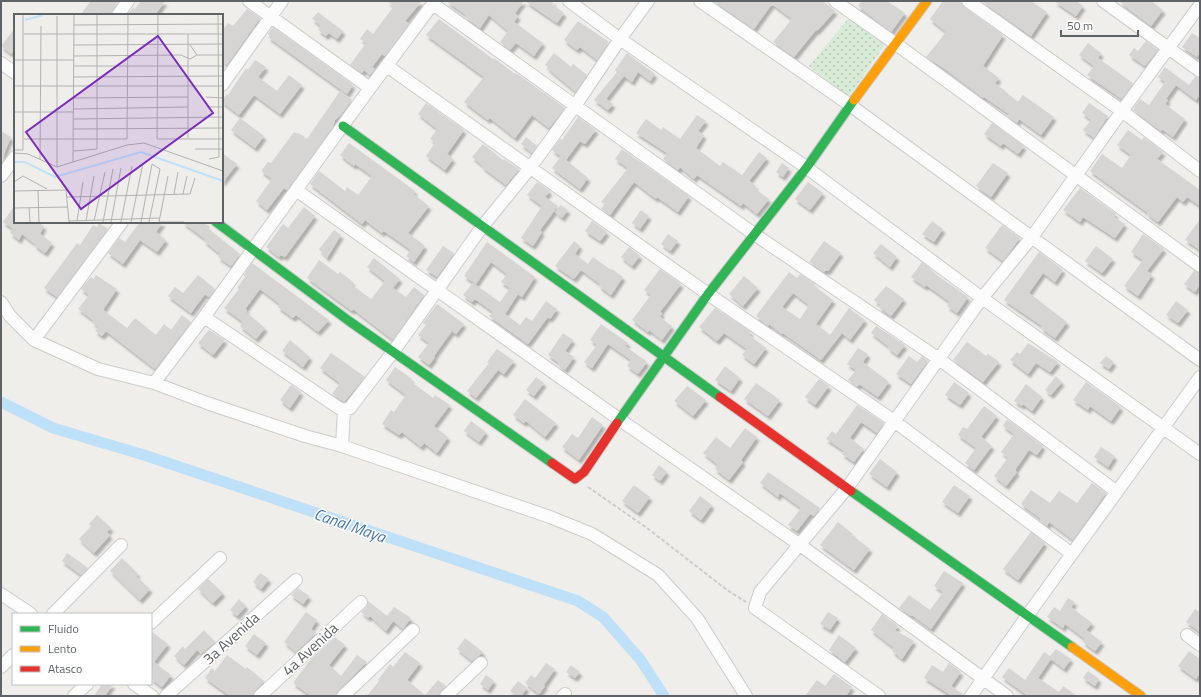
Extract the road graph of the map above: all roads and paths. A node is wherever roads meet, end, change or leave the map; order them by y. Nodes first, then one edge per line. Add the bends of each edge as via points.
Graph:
1 (128, 1) edge
2 (249, 1) edge
3 (282, 1) edge
4 (569, 1) edge
5 (648, 1) edge
6 (700, 1) edge
7 (835, 1) edge
8 (927, 1) edge
9 (968, 1) edge
10 (1103, 1) edge
11 (434, 3) edge
12 (1200, 6) edge
13 (119, 14) edge
14 (270, 16) junction
15 (620, 39) junction
16 (896, 44) junction
17 (1168, 47) junction
18 (1, 63) edge
19 (387, 66) junction
20 (1200, 71) edge
21 (14, 72) edge
22 (223, 84) edge
23 (370, 88) junction
24 (850, 105) junction
25 (575, 106) junction
26 (1122, 111) junction
27 (343, 126) junction
28 (14, 158) edge
29 (807, 167) junction
30 (530, 168) junction
31 (1200, 171) edge
32 (1, 176) edge
33 (1076, 176) junction
34 (296, 190) junction
35 (121, 223) edge
36 (217, 223) edge
37 (482, 227) junction
38 (754, 234) junction
39 (1032, 237) junction
40 (252, 250) junction
41 (1200, 266) edge
42 (436, 291) junction
43 (708, 294) junction
44 (982, 298) junction
45 (1, 302) edge
46 (204, 317) junction
47 (34, 340) junction
48 (393, 352) junction
49 (664, 356) junction
50 (939, 359) junction
51 (1200, 360) edge
52 (1200, 377) edge
53 (154, 383) junction
54 (344, 410) junction
55 (618, 419) junction
56 (894, 421) junction
57 (1163, 428) junction
58 (342, 446) junction
59 (1200, 454) edge
60 (575, 479) junction
61 (847, 488) junction
62 (1117, 492) junction
63 (121, 545) dead end
64 (800, 545) junction
65 (1072, 554) junction
66 (220, 558) dead end
67 (296, 580) dead end
68 (1, 594) edge
69 (361, 602) dead end
70 (755, 608) junction
71 (30, 613) edge
72 (54, 613) edge
73 (1027, 616) junction
74 (152, 622) edge
75 (413, 630) dead end
76 (1186, 635) dead end
77 (1200, 646) edge
78 (12, 656) edge
79 (481, 663) dead end
80 (1, 667) edge
81 (983, 679) junction
82 (86, 685) edge
83 (136, 685) edge
84 (74, 696) edge
85 (152, 696) edge
86 (166, 696) edge
87 (260, 696) edge
88 (343, 696) edge
89 (446, 696) edge
90 (746, 696) edge
91 (879, 696) edge
92 (971, 696) edge
93 (1007, 696) edge
94 (1141, 696) edge

1 - 13 street
2 - 14 street
3 - 14 street
4 - 15 street
5 - 15 street
6 - 24 street
7 - 16 street
8 - 16 street
9 - 26 street
10 - 17 street
11 - 19 street
11 - 25 street
12 - 17 street
14 - 22 street
14 - 23 street
15 - 25 street
15 - 29 street
16 - 24 street
16 - 33 street
17 - 20 street
17 - 26 street
18 - 21 street
19 - 23 street
19 - 30 street
23 - 27 street
24 - 29 street
24 - 39 street
25 - 30 street
25 - 38 street
26 - 31 street
26 - 33 street
27 - 34 street
27 - 37 street
28 - 32 street
29 - 38 street
29 - 44 street
30 - 37 street
30 - 43 street
33 - 39 street
33 - 41 street
34 - 40 street
34 - 42 street
35 - 47 street
36 - 40 street
37 - 42 street
37 - 49 street
38 - 43 street
38 - 50 street
39 - 44 street
39 - 51 street
40 - 46 street
40 - 48 street
42 - 48 street
42 - 55 street
43 - 49 street
43 - 56 street
44 - 50 street
44 - 57 street
45 - 47 street via 10,316
46 - 53 street
46 - 54 street
47 - 53 street via 98,370
48 - 54 street via 350,408
48 - 60 street
49 - 55 street
49 - 61 street
50 - 56 street
50 - 62 street
52 - 57 street
53 - 58 street via 305,436
54 - 58 street
55 - 60 street via 584,472
55 - 64 street
56 - 61 street
56 - 65 street
57 - 59 street
57 - 62 street
58 - 90 street via 550,517 592,534 658,575 697,618
60 - 70 path via 647,528 727,590
61 - 64 street
61 - 73 street
62 - 65 street
63 - 72 street
64 - 70 street via 760,592
64 - 81 street
65 - 73 street
66 - 74 street
67 - 86 street, 3a Avenida
68 - 71 street
69 - 87 street, 4a Avenida
70 - 91 street
73 - 81 street
73 - 94 street
75 - 88 street
76 - 77 street
78 - 80 street
79 - 89 street
81 - 92 street
81 - 93 street
82 - 84 street
83 - 85 street

